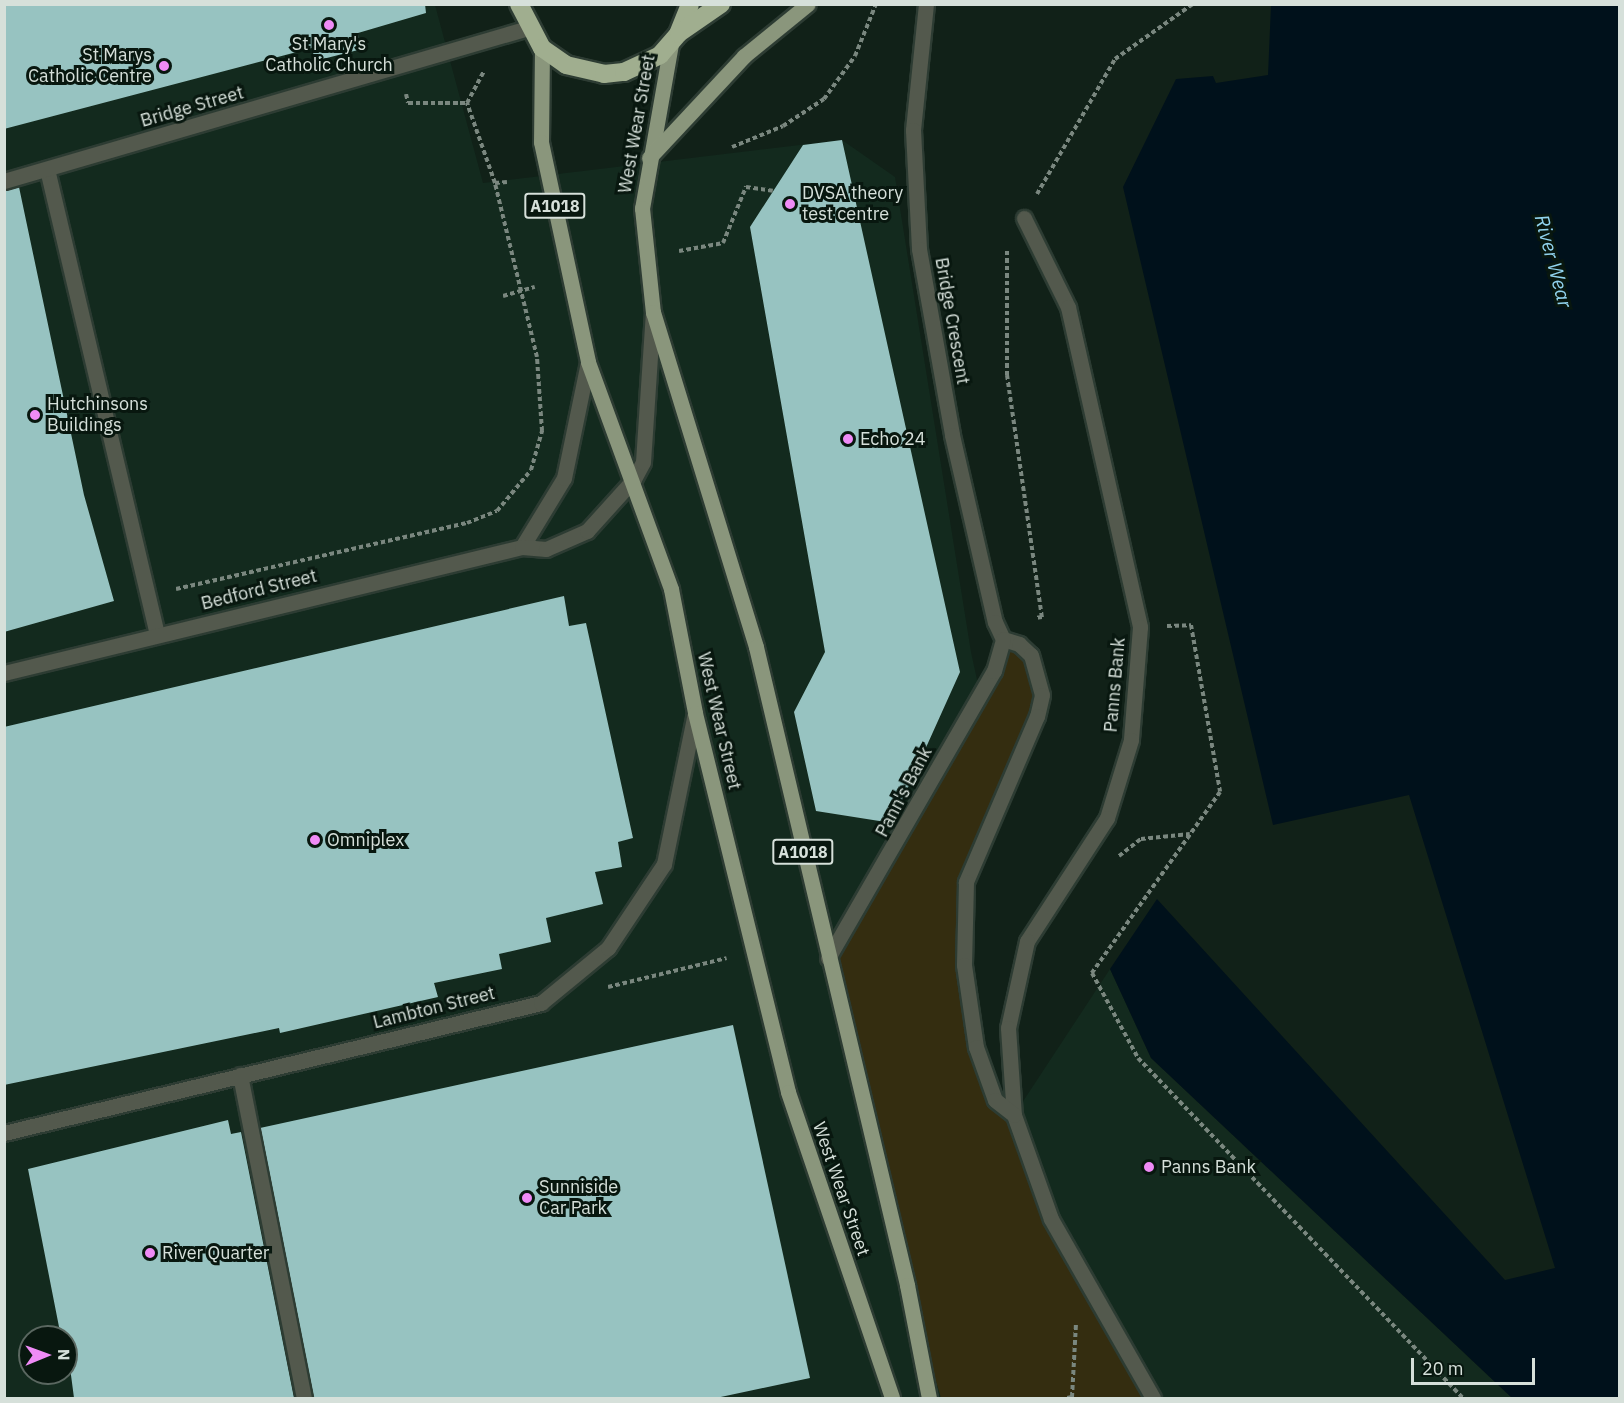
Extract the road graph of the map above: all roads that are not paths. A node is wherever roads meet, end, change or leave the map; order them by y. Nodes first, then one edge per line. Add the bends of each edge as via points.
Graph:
1 (519, 4) edge
2 (690, 4) edge
3 (721, 4) edge
4 (808, 4) edge
5 (926, 4) edge
6 (528, 28) junction
7 (675, 39) junction
8 (542, 48) junction
9 (648, 159) junction
10 (47, 169) junction
11 (4, 181) edge
12 (1024, 218) road end
13 (653, 312) junction
14 (588, 362) junction
15 (634, 479) junction
16 (522, 547) junction
17 (157, 634) junction
18 (1003, 639) junction
19 (4, 673) edge
20 (695, 713) junction
21 (828, 958) junction
22 (240, 1075) junction
23 (1014, 1115) junction
24 (4, 1133) edge
25 (303, 1398) edge
26 (892, 1398) edge
27 (929, 1398) edge
28 (1154, 1398) edge

1 - 6 highway, A1018
2 - 7 highway, A1018
3 - 7 highway, A1018
4 - 9 main road via 744,56
5 - 18 street, Bridge Crescent via 913,130 920,249 952,435 995,622
6 - 8 highway, A1018
6 - 10 street, Bridge Street
7 - 8 highway, A1018 via 647,64 604,74 566,65
7 - 9 main road, West Wear Street / A1018
8 - 14 main road, West Wear Street / A1018 via 541,142
9 - 13 main road, West Wear Street / A1018 via 643,248
10 - 11 street, Bridge Street
10 - 17 street
12 - 23 street, Panns Bank via 1068,307 1140,627 1131,740 1107,818 1027,941 1008,1028
13 - 15 street, Bedford Street via 643,462
13 - 21 main road, West Wear Street / A1018 via 756,647
14 - 15 main road, West Wear Street / A1018
14 - 16 street via 564,478
15 - 16 street, Bedford Street via 587,531 546,549
15 - 20 main road, West Wear Street / A1018 via 671,589
16 - 17 street, Bedford Street
17 - 19 street, Bedford Street
18 - 21 street, Pann's Bank via 994,670
18 - 23 street via 1019,644 1031,655 1042,695 1037,716 966,882 964,965 976,1047 995,1100
20 - 22 street, Lambton Street via 664,864 609,948 541,1003
20 - 26 main road, West Wear Street / A1018 via 788,1092
21 - 27 main road, West Wear Street / A1018
22 - 24 street, Lambton Street
22 - 25 street
23 - 28 street, Panns Bank via 1052,1219

